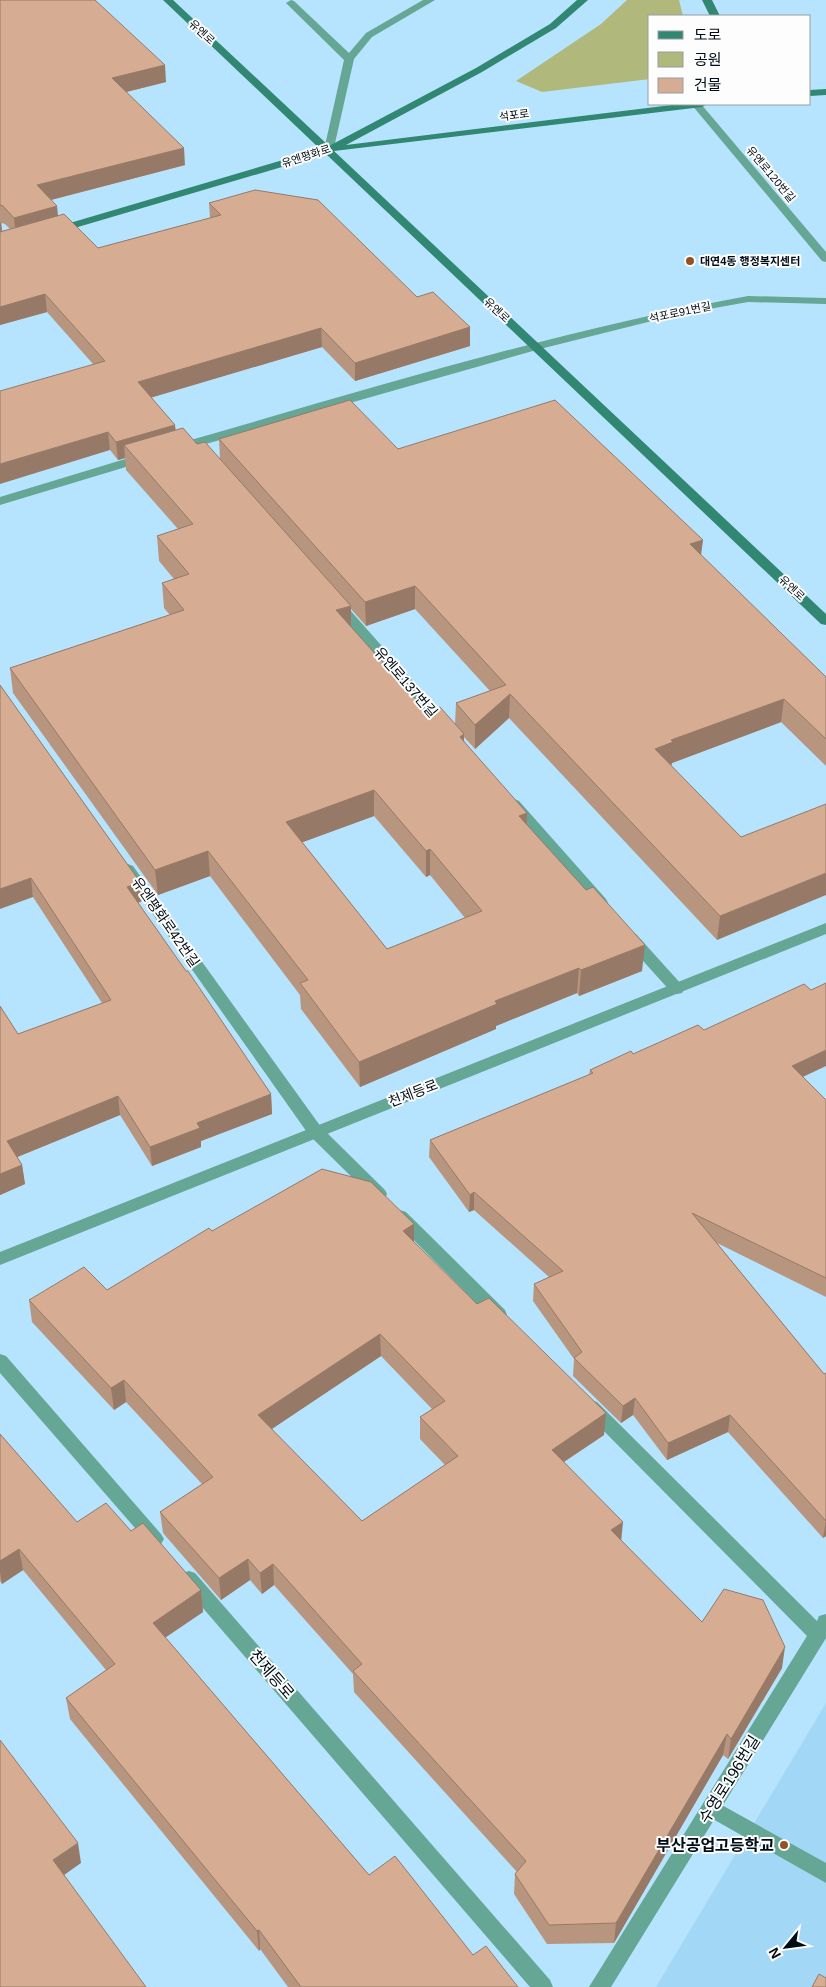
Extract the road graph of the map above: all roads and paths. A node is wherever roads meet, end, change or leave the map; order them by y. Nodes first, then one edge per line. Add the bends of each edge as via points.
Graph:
1 (168, 0) edge
2 (430, 0) edge
3 (582, 0) edge
4 (708, 0) edge
5 (291, 3) dead end
6 (715, 15) edge
7 (349, 59) junction
8 (826, 92) edge
9 (811, 93) edge
10 (691, 105) edge
11 (700, 105) edge
12 (329, 150) junction
13 (51, 231) edge
14 (826, 259) edge
15 (826, 302) edge
16 (536, 346) junction
17 (195, 443) junction
18 (208, 458) edge
19 (0, 501) edge
20 (327, 592) edge
21 (826, 621) edge
22 (452, 734) edge
23 (505, 794) edge
24 (120, 857) edge
25 (611, 914) edge
26 (826, 928) edge
27 (624, 929) edge
28 (677, 989) junction
29 (316, 1131) junction
30 (0, 1259) edge
31 (511, 1327) edge
32 (0, 1361) edge
33 (581, 1396) edge
34 (164, 1550) edge
35 (177, 1564) edge
36 (822, 1628) edge
37 (711, 1808) junction
38 (826, 1874) edge
39 (543, 1987) edge
40 (599, 1987) edge

1 - 12 main road, 유엔로
2 - 7 street via 370,35
3 - 12 main road, 유엔평화로 via 553,26 479,70
4 - 6 main road
5 - 7 street
7 - 12 street
8 - 9 main road
10 - 12 main road, 석포로
11 - 14 street, 유엔로120번길
12 - 13 main road, 유엔평화로
12 - 16 main road, 유엔로
15 - 16 street, 석포로91번길 via 748,299 676,312
16 - 17 street
16 - 21 main road, 유엔로
17 - 18 street
17 - 19 street
20 - 22 street, 유엔로137번길
23 - 25 street
24 - 29 street, 유엔평화로42번길
26 - 28 street, 천제등로
27 - 28 street
28 - 29 street, 천제등로
29 - 30 street, 천제등로
29 - 31 street, 유엔평화로42번길
32 - 34 street
33 - 36 street
35 - 39 street, 천제등로
36 - 37 street, 수영로196번길
37 - 38 street
37 - 40 street, 수영로196번길

